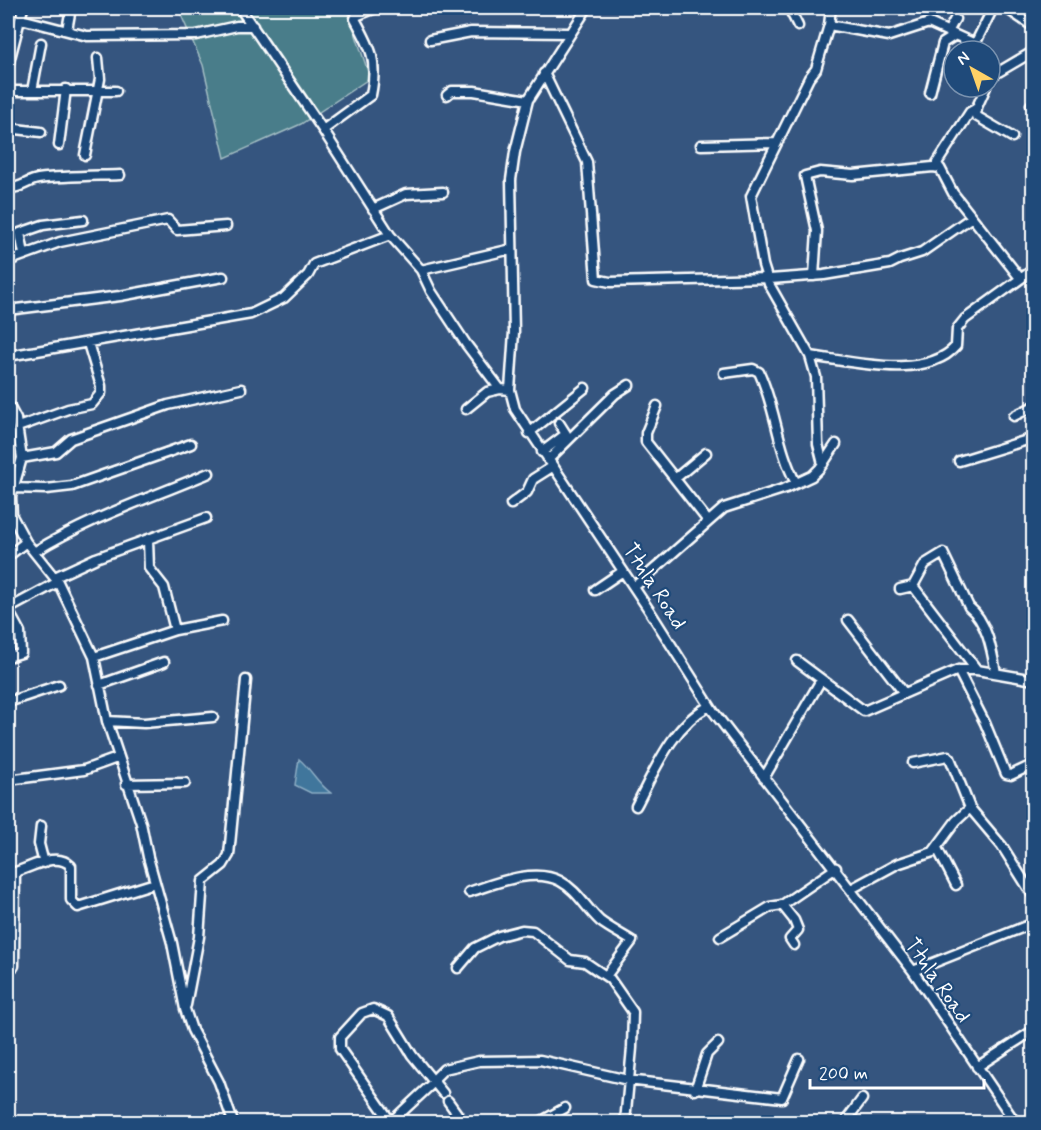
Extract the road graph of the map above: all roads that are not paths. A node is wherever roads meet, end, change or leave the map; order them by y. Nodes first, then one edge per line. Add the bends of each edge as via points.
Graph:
1 (23, 8) edge
2 (71, 8) edge
3 (240, 8) edge
4 (376, 8) edge
5 (587, 8) edge
6 (789, 8) edge
7 (831, 8) edge
8 (993, 8) edge
9 (1006, 8) edge
10 (21, 19) junction
11 (955, 19) dead end
12 (829, 25) junction
13 (253, 26) junction
14 (798, 26) dead end
15 (1034, 27) edge
16 (67, 30) junction
17 (570, 33) junction
18 (951, 34) junction
19 (963, 39) edge
20 (978, 39) edge
21 (430, 40) dead end
22 (41, 43) dead end
23 (1034, 51) edge
24 (98, 58) dead end
25 (8, 66) edge
26 (1002, 69) edge
27 (544, 73) junction
28 (66, 89) junction
29 (97, 90) junction
30 (8, 91) edge
31 (32, 91) junction
32 (117, 91) dead end
33 (930, 93) dead end
34 (447, 95) dead end
35 (981, 99) edge
36 (528, 100) junction
37 (977, 108) junction
38 (8, 128) edge
39 (323, 130) junction
40 (41, 132) dead end
41 (1012, 138) dead end
42 (777, 143) junction
43 (59, 145) dead end
44 (701, 145) dead end
45 (85, 155) dead end
46 (939, 167) junction
47 (120, 176) dead end
48 (8, 188) edge
49 (443, 192) dead end
50 (373, 209) junction
51 (972, 217) junction
52 (83, 220) dead end
53 (226, 226) dead end
54 (390, 235) junction
55 (512, 249) junction
56 (24, 254) junction
57 (8, 261) edge
58 (1034, 268) edge
59 (421, 270) junction
60 (813, 276) junction
61 (223, 277) dead end
62 (769, 278) junction
63 (1020, 278) junction
64 (8, 310) edge
65 (88, 343) junction
66 (8, 356) edge
67 (810, 356) junction
68 (724, 373) dead end
69 (630, 385) dead end
70 (585, 388) dead end
71 (241, 389) dead end
72 (501, 389) junction
73 (510, 390) junction
74 (8, 404) edge
75 (657, 406) dead end
76 (1034, 406) edge
77 (466, 409) dead end
78 (1014, 416) dead end
79 (559, 423) dead end
80 (18, 427) junction
81 (529, 433) junction
82 (1034, 438) edge
83 (191, 444) dead end
84 (836, 444) dead end
85 (706, 453) dead end
86 (22, 458) junction
87 (547, 459) junction
88 (959, 461) dead end
89 (823, 464) junction
90 (208, 473) dead end
91 (676, 478) junction
92 (796, 483) junction
93 (10, 494) edge
94 (511, 504) dead end
95 (206, 518) dead end
96 (708, 521) junction
97 (148, 540) junction
98 (26, 542) junction
99 (34, 552) junction
100 (8, 556) edge
101 (623, 571) junction
102 (57, 579) junction
103 (913, 586) junction
104 (633, 587) junction
105 (900, 589) dead end
106 (595, 590) dead end
107 (8, 610) edge
108 (848, 620) dead end
109 (222, 621) dead end
110 (175, 630) junction
111 (8, 657) edge
112 (94, 657) junction
113 (797, 661) dead end
114 (164, 662) dead end
115 (958, 670) junction
116 (977, 670) junction
117 (996, 673) junction
118 (246, 680) dead end
119 (821, 680) junction
120 (1034, 680) edge
121 (99, 685) junction
122 (59, 686) dead end
123 (904, 693) junction
124 (8, 702) edge
125 (709, 706) junction
126 (213, 717) dead end
127 (106, 721) junction
128 (117, 758) junction
129 (913, 763) dead end
130 (1034, 764) edge
131 (764, 778) junction
132 (8, 780) edge
133 (185, 783) dead end
134 (126, 784) junction
135 (636, 806) dead end
136 (970, 808) junction
137 (41, 826) dead end
138 (937, 848) junction
139 (44, 863) junction
140 (836, 868) junction
141 (11, 873) edge
142 (155, 883) junction
143 (956, 885) dead end
144 (851, 889) junction
145 (469, 892) dead end
146 (1034, 897) edge
147 (782, 905) junction
148 (1034, 923) edge
149 (720, 937) dead end
150 (794, 945) dead end
151 (14, 966) dead end
152 (458, 968) dead end
153 (913, 971) junction
154 (606, 976) junction
155 (185, 1009) junction
156 (1034, 1030) edge
157 (718, 1042) dead end
158 (799, 1059) dead end
159 (976, 1067) junction
160 (435, 1079) junction
161 (628, 1080) junction
162 (695, 1090) junction
163 (443, 1093) dead end
164 (862, 1099) dead end
165 (448, 1101) dead end
166 (565, 1108) dead end
167 (233, 1122) edge
168 (391, 1122) edge
169 (463, 1122) edge
170 (540, 1122) edge
171 (625, 1122) edge
172 (845, 1122) edge
173 (1015, 1122) edge

1 - 10 street
2 - 16 street
3 - 13 street
4 - 39 street via 355,19 374,58 371,95
5 - 17 street, Ttula Road
6 - 14 street
7 - 12 street
8 - 20 street
9 - 15 street
10 - 16 street
10 - 25 street
11 - 18 street
12 - 18 street via 889,36 923,23
12 - 42 street via 816,69
13 - 16 street via 170,36 87,36
13 - 39 street
17 - 21 street via 471,32
17 - 27 street, Ttula Road
18 - 19 street
18 - 33 street via 944,43
22 - 31 street
23 - 26 street
24 - 29 street
27 - 36 street, Ttula Road
27 - 62 street via 587,162 596,279 610,282
28 - 29 street
28 - 31 street
28 - 43 street
29 - 32 street
29 - 45 street
30 - 31 street
34 - 36 street via 452,91 474,91
35 - 37 street
36 - 55 street, Ttula Road via 511,180
37 - 41 street via 976,116 981,121
37 - 46 street via 970,112 937,163
38 - 40 street
39 - 50 street
42 - 44 street
42 - 62 street via 751,196
46 - 51 street
46 - 60 street via 805,176 818,231
47 - 48 street via 56,177
49 - 50 street via 405,194
50 - 54 street
51 - 60 street via 922,252 890,264
51 - 63 street
52 - 56 street via 43,225 20,234
53 - 56 street via 177,230 168,220 60,242
54 - 59 street
54 - 65 street via 314,264 284,298 251,314
55 - 59 street
55 - 73 street, Ttula Road via 514,332
56 - 57 street
58 - 63 street
59 - 72 street via 430,291
60 - 62 street
61 - 64 street via 120,296
62 - 67 street
63 - 67 street via 965,319 957,329 954,349 923,363 903,367
65 - 66 street
65 - 80 street via 101,386 97,400
67 - 89 street via 816,376 817,439
68 - 92 street via 753,369 759,372
69 - 87 street via 615,394
70 - 81 street
71 - 86 street via 168,405 71,439 56,452
72 - 73 street
72 - 77 street via 487,392
73 - 81 street, Ttula Road via 515,409
74 - 80 street
75 - 91 street via 646,442
76 - 78 street
79 - 87 street via 566,434
80 - 86 street
81 - 87 street, Ttula Road
82 - 88 street
83 - 93 street via 72,486
84 - 89 street
85 - 91 street
86 - 93 street
87 - 94 street via 527,492
87 - 101 street, Ttula Road
89 - 92 street via 812,476
90 - 99 street via 122,506
91 - 96 street
92 - 96 street via 733,503
93 - 98 street via 12,516
95 - 97 street
96 - 104 street
97 - 102 street via 96,558
97 - 110 street via 149,568 164,587
98 - 99 street
98 - 100 street
99 - 102 street
101 - 104 street, Ttula Road
101 - 106 street
102 - 107 street
102 - 112 street
103 - 105 street
103 - 116 street
103 - 117 street via 925,564 943,553 985,632
104 - 125 street, Ttula Road
107 - 111 street via 22,636 21,653
108 - 123 street
109 - 110 street
110 - 112 street
112 - 121 street
113 - 119 street
114 - 121 street
115 - 116 street
115 - 123 street
115 - 130 street via 1006,774
116 - 117 street
117 - 120 street
118 - 155 street via 229,855 203,881 199,937
119 - 123 street via 864,711
119 - 131 street
121 - 127 street
122 - 124 street
125 - 131 street, Ttula Road
125 - 135 street via 693,714 665,749
126 - 127 street via 144,723
127 - 128 street
128 - 132 street via 84,770
128 - 134 street
129 - 136 street via 948,756
131 - 140 street, Ttula Road
133 - 134 street
134 - 142 street via 141,824
136 - 138 street
136 - 146 street via 1002,846
137 - 139 street via 39,844
138 - 143 street
138 - 144 street
139 - 141 street
139 - 142 street via 59,860 70,866 71,900 78,907
140 - 144 street, Ttula Road
140 - 147 street
141 - 151 street
142 - 155 street
144 - 153 street, Ttula Road
145 - 154 street via 515,878 541,876 559,880 600,921 632,941
147 - 149 street via 770,907
147 - 150 street via 796,923 798,930 790,939
148 - 153 street
152 - 154 street via 475,948 522,930 533,931 570,960 585,962
153 - 159 street, Ttula Road
154 - 161 street via 633,1012
155 - 167 street
156 - 159 street
157 - 162 street via 707,1054
158 - 162 street via 782,1098
159 - 173 street, Ttula Road
160 - 161 street via 452,1066 513,1059 557,1063
160 - 163 street
160 - 168 street
160 - 168 street via 412,1055 388,1016 373,1009 362,1013 340,1037 340,1049
161 - 162 street
161 - 171 street
164 - 172 street
165 - 169 street
166 - 170 street

